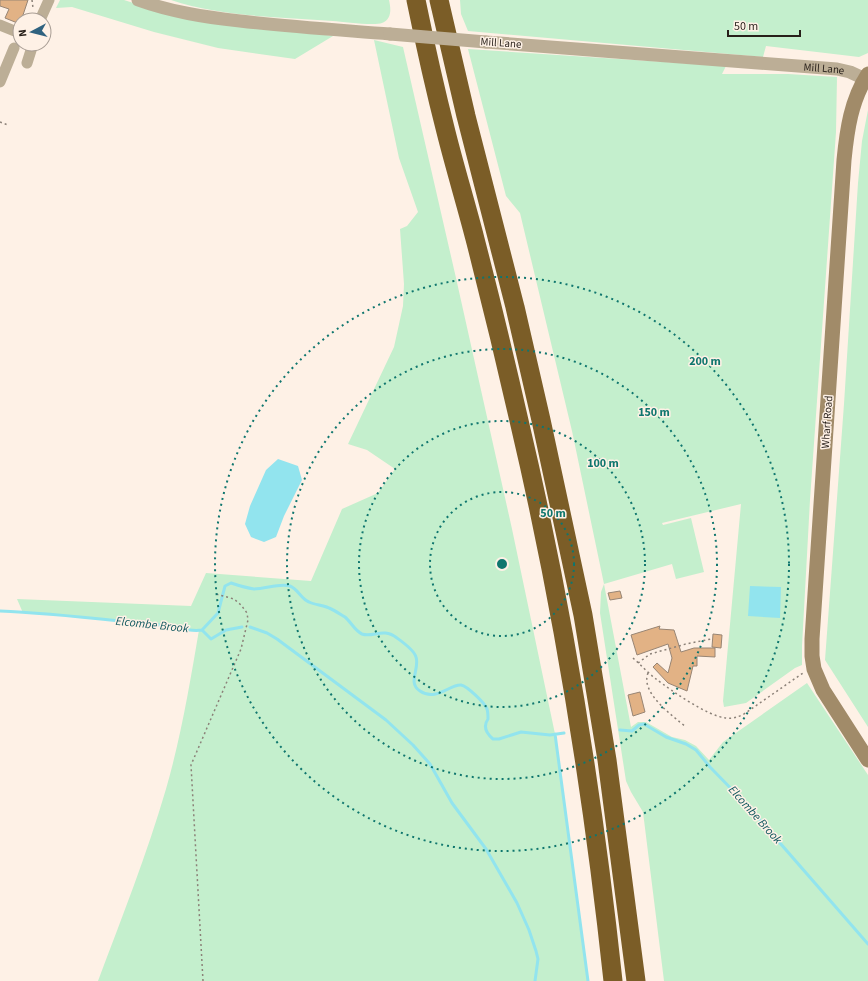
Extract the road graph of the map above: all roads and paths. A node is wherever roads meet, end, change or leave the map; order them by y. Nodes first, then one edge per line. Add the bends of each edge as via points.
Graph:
1 (36, 0) edge
2 (49, 0) edge
3 (138, 0) edge
4 (416, 0) edge
5 (439, 0) edge
6 (40, 12) edge
7 (43, 12) edge
8 (0, 25) edge
9 (12, 30) edge
10 (12, 52) edge
11 (30, 52) edge
12 (27, 63) dead end
13 (866, 76) edge
14 (0, 82) edge
15 (0, 122) edge
16 (8, 125) dead end
17 (216, 594) dead end
18 (711, 639) dead end
19 (633, 658) dead end
20 (638, 663) junction
21 (814, 669) junction
22 (648, 672) junction
23 (686, 727) dead end
24 (868, 760) edge
25 (203, 981) edge
26 (613, 981) edge
27 (636, 981) edge

1 - 6 street
2 - 7 street
3 - 13 street, Mill Lane, bridge via 170,10 262,24 837,69
4 - 26 highway via 521,426 561,618 599,858
5 - 27 highway via 540,412 583,614 607,760
8 - 9 street
10 - 14 street
11 - 12 street
13 - 21 main road, Wharf Road via 850,118 844,160 812,639
15 - 16 path
17 - 25 path via 234,599 241,604 248,620 241,649 191,765
18 - 20 path via 650,654
19 - 20 path
20 - 22 path
21 - 22 path via 803,673 736,718 725,718 707,712
21 - 24 main road, Wharf Road via 823,690
22 - 23 path via 646,678 650,692

